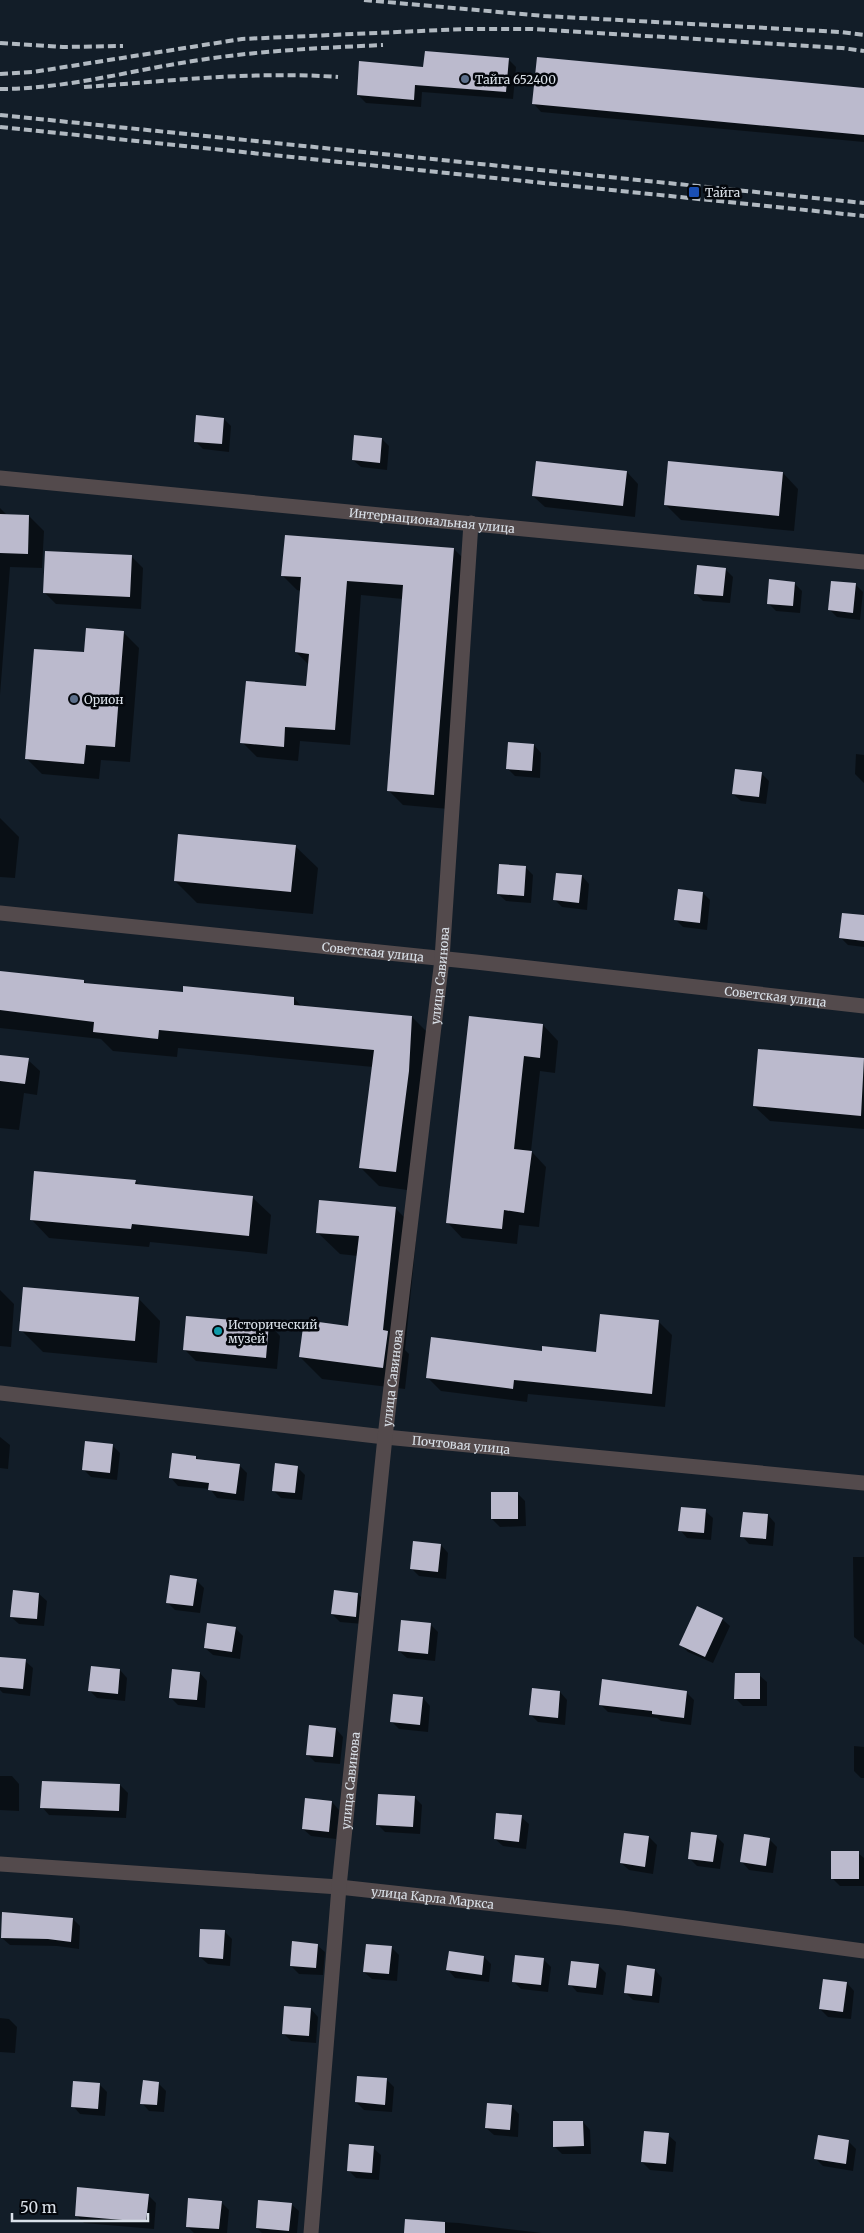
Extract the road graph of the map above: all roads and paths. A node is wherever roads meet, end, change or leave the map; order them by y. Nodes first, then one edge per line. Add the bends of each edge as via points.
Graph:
1 (0, 478) edge
2 (471, 523) junction
3 (864, 562) edge
4 (0, 913) edge
5 (442, 959) junction
6 (864, 1006) edge
7 (0, 1393) edge
8 (385, 1437) junction
9 (864, 1483) edge
10 (0, 1864) edge
11 (340, 1887) junction
12 (864, 1951) edge
13 (311, 2233) edge

1 - 2 street, Интернациональная улица
2 - 3 street, Интернациональная улица
2 - 5 street, улица Савинова
4 - 5 street, Советская улица
5 - 6 street, Советская улица
5 - 8 street, улица Савинова
7 - 8 street, Почтовая улица
8 - 9 street, Почтовая улица
8 - 11 street, улица Савинова
10 - 11 street, улица Карла Маркса
11 - 12 street, улица Карла Маркса via 622,1918
11 - 13 street, улица Савинова

